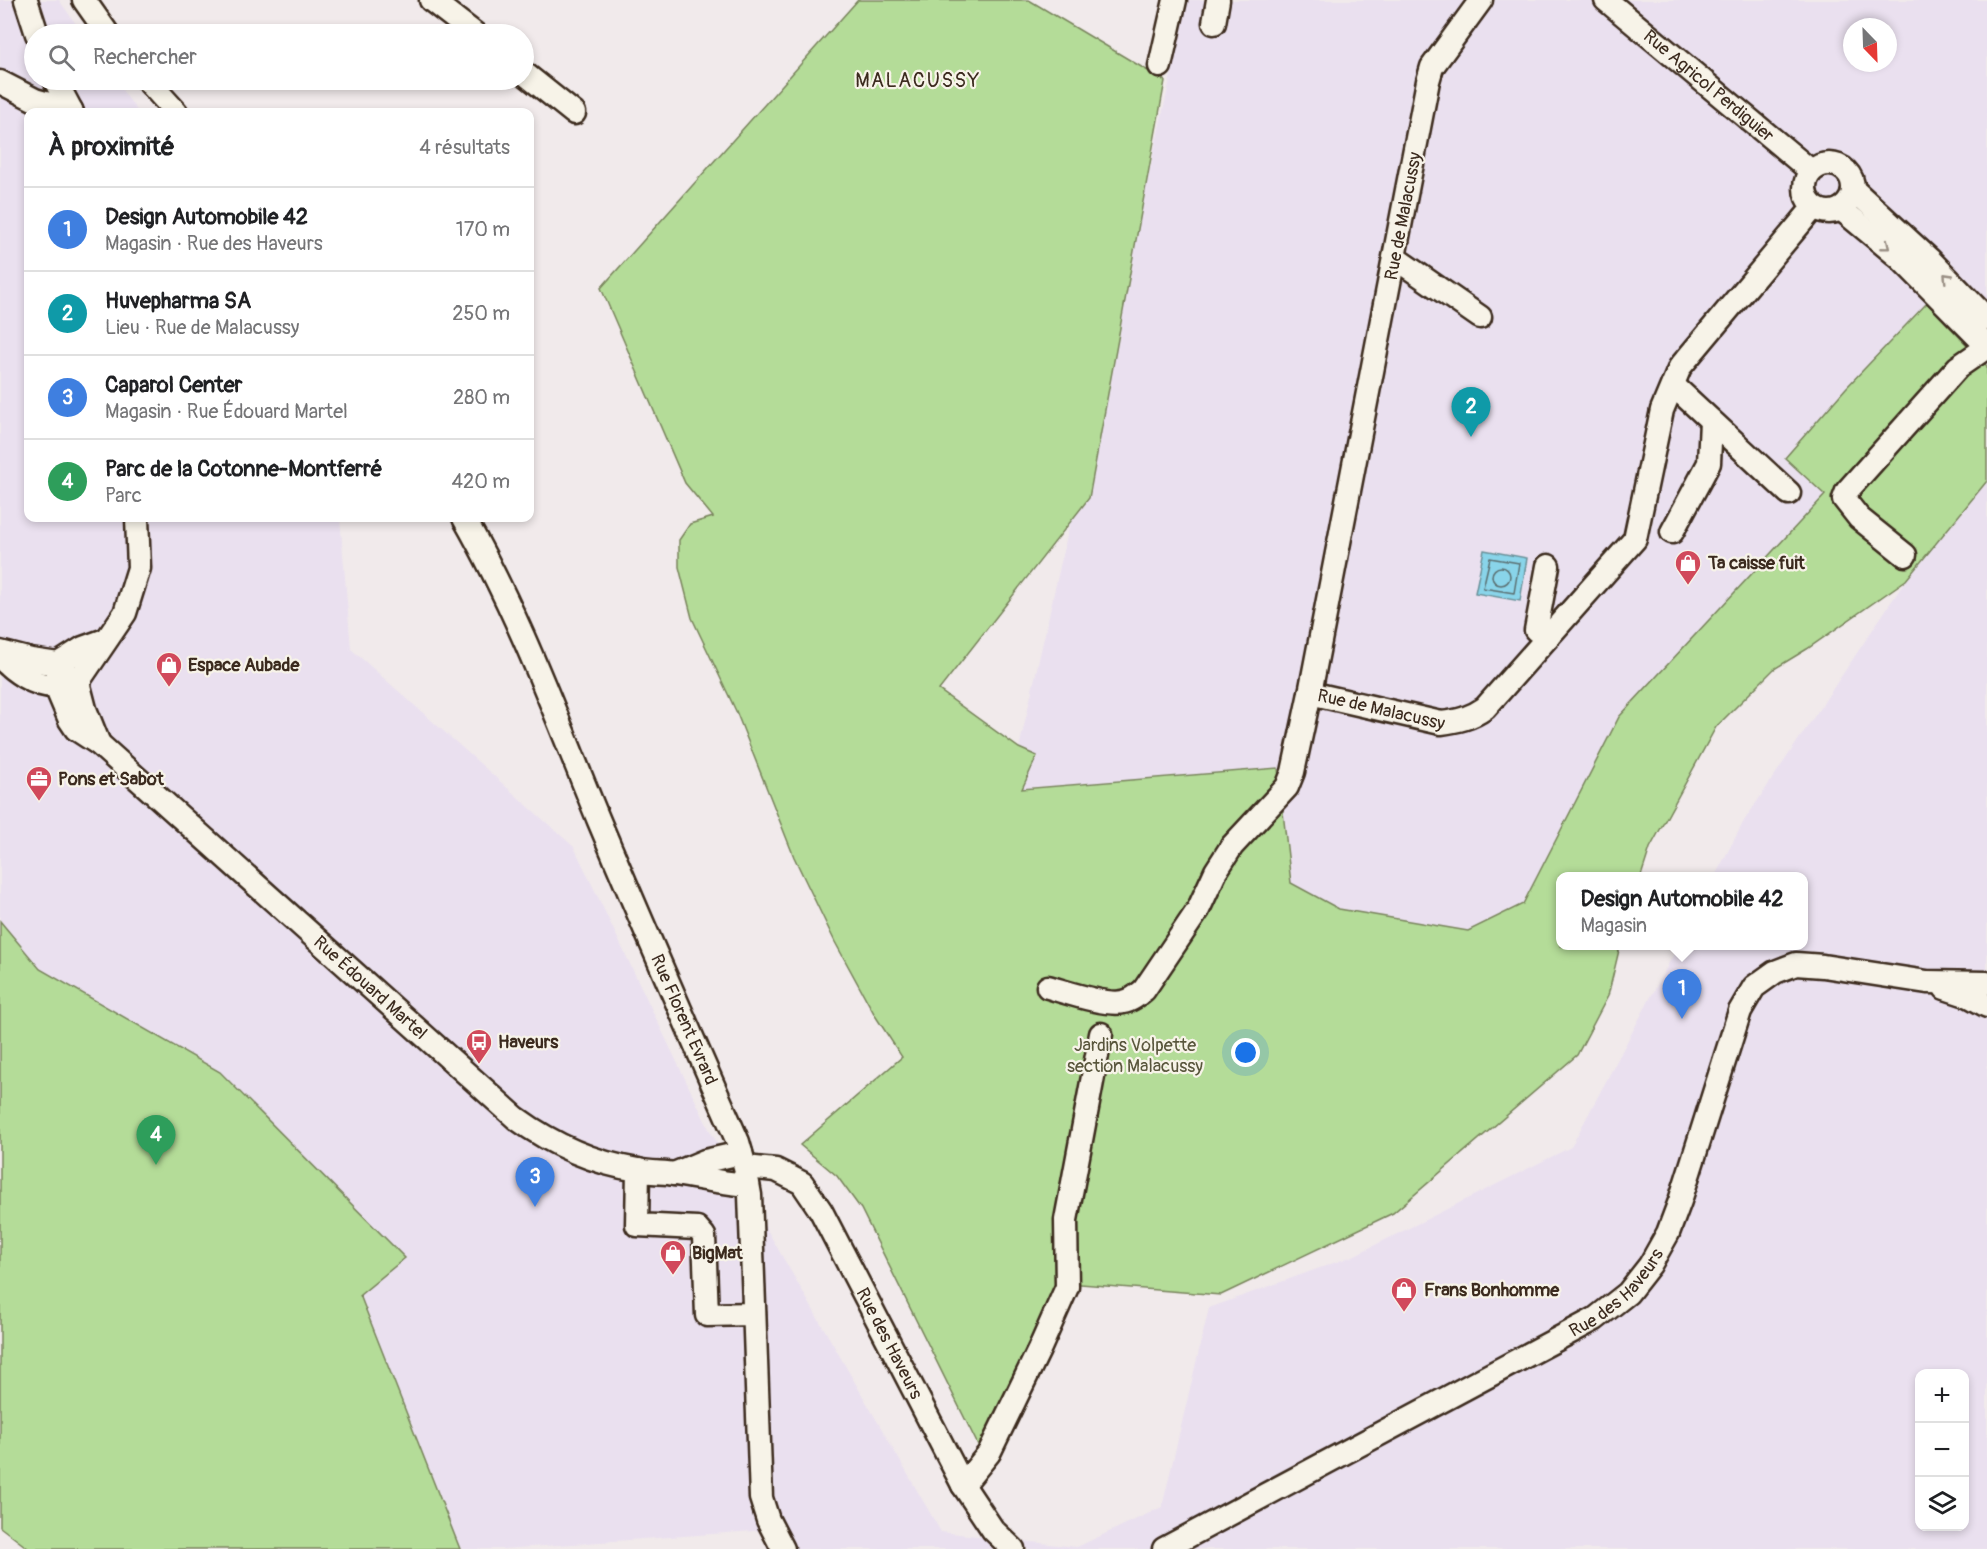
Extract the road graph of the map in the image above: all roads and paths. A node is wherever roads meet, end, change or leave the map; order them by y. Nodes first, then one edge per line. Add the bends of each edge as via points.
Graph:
1 (26, 0) edge
2 (84, 0) edge
3 (431, 0) edge
4 (1175, 0) edge
5 (1218, 0) edge
6 (1482, 0) edge
7 (1606, 0) edge
8 (1214, 23) dead end
9 (34, 24) edge
10 (101, 24) edge
11 (462, 24) edge
12 (1160, 66) dead end
13 (534, 81) edge
14 (0, 82) edge
15 (60, 90) edge
16 (156, 90) edge
17 (61, 108) edge
18 (69, 108) edge
19 (172, 108) edge
20 (574, 113) dead end
21 (1811, 171) junction
22 (1854, 190) junction
23 (1814, 207) junction
24 (1841, 209) junction
25 (1395, 258) junction
26 (1480, 316) dead end
27 (1987, 319) edge
28 (1987, 346) edge
29 (1673, 385) junction
30 (1711, 421) junction
31 (1789, 493) dead end
32 (137, 522) edge
33 (466, 522) edge
34 (1672, 532) dead end
35 (1905, 555) dead end
36 (1548, 566) dead end
37 (1546, 638) junction
38 (105, 640) junction
39 (0, 652) edge
40 (0, 657) edge
41 (58, 664) junction
42 (67, 684) junction
43 (1310, 693) junction
44 (1927, 982) junction
45 (1987, 983) edge
46 (1048, 987) dead end
47 (1987, 1006) edge
48 (1101, 1034) dead end
49 (744, 1168) junction
50 (638, 1170) junction
51 (674, 1174) junction
52 (754, 1314) junction
53 (963, 1485) junction
54 (783, 1549) edge
55 (1013, 1549) edge
56 (1164, 1549) edge

1 - 9 street
2 - 10 street
3 - 11 street
4 - 12 street
5 - 8 street
6 - 25 street, Rue de Malacussy via 1432,68
7 - 21 street, Rue Agricol Perdiguier
13 - 20 street
14 - 17 street
15 - 18 street
16 - 19 street
21 - 22 street via 1824,164 1838,165 1850,174
21 - 23 street via 1805,182 1806,196
22 - 24 street
27 -> 22 street
23 - 24 street via 1825,212
23 - 29 street, Rue de Malacussy via 1680,368
24 -> 28 street via 1900,258
25 - 26 street
25 - 43 street, Rue de Malacussy
28 - 35 street via 1958,367 1847,491 1844,499 1859,518
29 - 30 street
29 - 37 street, Rue de Malacussy via 1662,410 1635,538
30 - 31 street
30 - 34 street via 1709,463
32 - 38 street via 139,568 125,613
33 - 49 street, Rue Florent Evrard via 530,652
36 - 37 street via 1536,630
37 - 43 street, Rue de Malacussy via 1485,708 1458,721 1441,723
38 - 41 street
38 - 42 street via 95,659
39 - 41 street
40 - 42 street via 32,680
41 - 42 street, Rue Édouard Martel
42 - 50 street, Rue Édouard Martel via 85,709 99,744 516,1118 540,1135 589,1159
43 - 46 street via 1287,787 1232,846 1198,910 1144,990 1133,999 1109,1002
44 - 45 street, Rue des Haveurs
44 - 47 street, Rue des Haveurs
44 - 56 street, Rue des Haveurs via 1796,964 1775,972 1754,987 1740,1011 1668,1233 1628,1293 1595,1319
48 - 53 street via 1066,1220 1067,1287 989,1453
49 - 51 street, Rue Édouard Martel via 705,1161
49 - 51 street, Rue Édouard Martel via 718,1183
49 - 52 street, Rue Florent Evrard
49 - 53 street, Rue des Haveurs via 776,1170 802,1183 821,1211
50 - 51 street, Rue Édouard Martel
50 - 52 street via 637,1225 697,1228 704,1236 707,1315
52 - 54 street, Rue Florent Evrard via 761,1498
53 - 55 street, Rue des Haveurs via 993,1530

